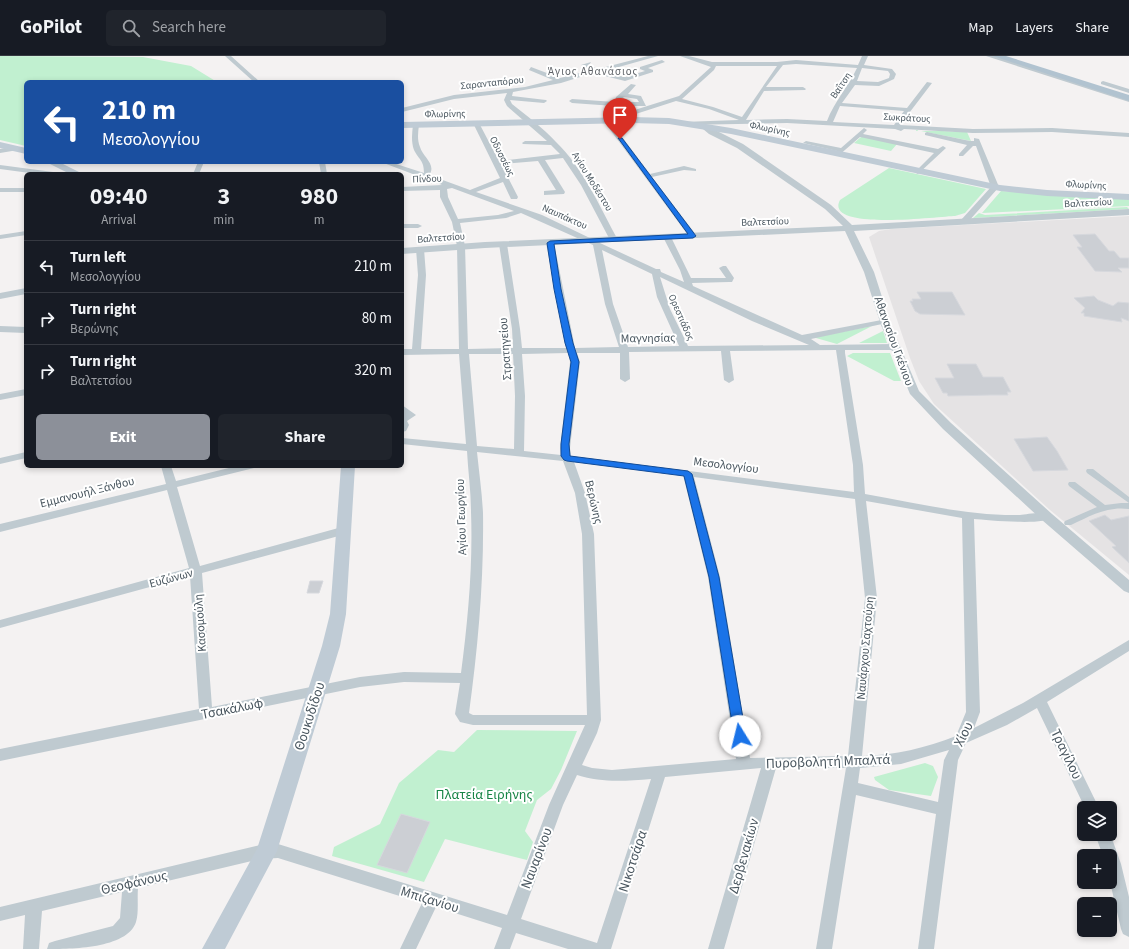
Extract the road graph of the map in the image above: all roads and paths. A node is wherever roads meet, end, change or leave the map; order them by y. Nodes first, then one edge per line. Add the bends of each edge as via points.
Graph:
1 (628, 56) edge
2 (683, 56) edge
3 (865, 56) edge
4 (989, 56) edge
5 (997, 56) edge
6 (1018, 56) edge
7 (232, 57) edge
8 (648, 57) edge
9 (709, 57) dead end
10 (698, 60) junction
11 (589, 63) dead end
12 (712, 64) junction
13 (781, 64) junction
14 (861, 66) junction
15 (532, 69) dead end
16 (596, 71) junction
17 (255, 80) edge
18 (561, 81) junction
19 (853, 83) junction
20 (929, 83) dead end
21 (633, 85) dead end
22 (762, 89) junction
23 (803, 89) dead end
24 (1129, 91) edge
25 (538, 93) dead end
26 (509, 95) junction
27 (623, 95) junction
28 (676, 99) junction
29 (1129, 99) edge
30 (530, 100) junction
31 (544, 101) dead end
32 (572, 101) dead end
33 (666, 103) junction
34 (838, 104) junction
35 (644, 105) junction
36 (404, 110) edge
37 (598, 110) dead end
38 (618, 110) junction
39 (909, 110) junction
40 (638, 112) junction
41 (608, 120) junction
42 (742, 120) junction
43 (530, 122) junction
44 (684, 123) junction
45 (828, 123) junction
46 (416, 124) junction
47 (476, 124) junction
48 (404, 125) edge
49 (869, 125) junction
50 (706, 127) junction
51 (896, 127) junction
52 (973, 131) junction
53 (859, 135) junction
54 (1129, 135) edge
55 (952, 139) junction
56 (554, 143) junction
57 (806, 143) dead end
58 (0, 144) edge
59 (525, 144) dead end
60 (975, 144) junction
61 (15, 148) junction
62 (24, 150) edge
63 (0, 151) edge
64 (840, 152) junction
65 (940, 152) junction
66 (961, 155) dead end
67 (565, 156) junction
68 (540, 158) junction
69 (495, 163) junction
70 (57, 164) edge
71 (390, 164) edge
72 (0, 167) edge
73 (694, 170) dead end
74 (38, 172) edge
75 (74, 172) edge
76 (918, 172) junction
77 (424, 176) junction
78 (648, 176) junction
79 (503, 179) junction
80 (448, 187) junction
81 (994, 187) junction
82 (404, 189) edge
83 (0, 190) edge
84 (24, 190) edge
85 (470, 192) junction
86 (547, 193) dead end
87 (1129, 197) edge
88 (493, 200) junction
89 (521, 210) junction
90 (1129, 212) edge
91 (965, 220) junction
92 (456, 222) junction
93 (404, 226) edge
94 (418, 226) dead end
95 (849, 229) junction
96 (24, 233) edge
97 (693, 236) junction
98 (0, 237) edge
99 (666, 237) junction
100 (614, 240) junction
101 (595, 242) junction
102 (550, 243) junction
103 (503, 244) junction
104 (461, 246) junction
105 (420, 249) junction
106 (404, 251) edge
107 (676, 266) junction
108 (723, 268) dead end
109 (657, 271) junction
110 (688, 284) junction
111 (24, 291) edge
112 (0, 296) edge
113 (884, 321) junction
114 (3, 330) edge
115 (24, 330) edge
116 (802, 338) junction
117 (842, 347) junction
118 (894, 347) junction
119 (815, 348) junction
120 (685, 349) junction
121 (725, 349) junction
122 (625, 350) junction
123 (518, 351) junction
124 (572, 351) junction
125 (404, 352) edge
126 (416, 352) junction
127 (464, 352) junction
128 (625, 379) dead end
129 (729, 380) dead end
130 (24, 392) edge
131 (0, 398) edge
132 (404, 410) edge
133 (404, 419) edge
134 (404, 441) edge
135 (471, 448) junction
136 (519, 453) junction
137 (24, 454) edge
138 (567, 458) junction
139 (0, 460) edge
140 (167, 468) edge
141 (243, 468) edge
142 (348, 468) edge
143 (1090, 471) dead end
144 (688, 474) junction
145 (1072, 484) dead end
146 (171, 485) junction
147 (861, 496) junction
148 (1129, 501) edge
149 (1129, 506) edge
150 (1104, 508) junction
151 (968, 516) junction
152 (1047, 517) junction
153 (1068, 523) dead end
154 (0, 528) edge
155 (342, 531) junction
156 (196, 571) junction
157 (1129, 588) edge
158 (0, 624) edge
159 (1129, 645) edge
160 (466, 678) junction
161 (318, 690) junction
162 (1040, 701) junction
163 (206, 713) junction
164 (594, 720) junction
165 (960, 740) junction
166 (0, 755) edge
167 (770, 762) junction
168 (854, 763) junction
169 (744, 764) junction
170 (573, 768) junction
171 (660, 772) junction
172 (850, 787) junction
173 (1089, 801) edge
174 (944, 810) junction
175 (1105, 841) edge
176 (267, 851) junction
177 (130, 882) junction
178 (431, 900) junction
179 (34, 905) junction
180 (0, 914) edge
181 (510, 924) junction
182 (1129, 929) edge
183 (31, 949) edge
184 (55, 949) edge
185 (213, 949) edge
186 (408, 949) edge
187 (502, 949) edge
188 (593, 949) edge
189 (603, 949) edge
190 (716, 949) edge
191 (824, 949) edge
192 (926, 949) edge

1 - 8 street
2 - 10 street
3 - 14 street, Βαΐτση
4 - 29 street
5 - 29 main road
6 - 24 street
7 - 17 street
8 - 16 street, Σαρανταπόρου
8 - 16 street via 665,63 642,68 651,71 625,79
9 - 10 street
10 - 12 street
11 - 16 street via 584,65
12 - 13 street
12 - 28 street via 714,67 710,72
13 - 14 street via 796,62
13 - 22 street
14 - 19 street, Βαΐτση
14 - 19 street via 889,70 893,76 886,83
15 - 18 street
16 - 18 street, Σαρανταπόρου
18 - 26 street, Σαρανταπόρου
19 - 34 street, Βαΐτση
20 - 39 street
21 - 27 street
22 - 23 street
22 - 42 street
25 - 30 street
26 - 30 street
26 - 36 street, Σαρανταπόρου via 454,97
26 - 43 street, Αγίου Μοδέστου via 509,105
27 - 35 street via 639,98
27 - 38 street via 618,98
28 - 33 street
28 - 42 street via 711,108
30 - 31 street
32 - 38 street
33 - 35 street
33 - 40 street
34 - 39 street
34 - 45 street, Βαΐτση
35 - 38 street
35 - 40 street
37 - 38 street
38 - 40 street
38 - 41 street
39 - 51 street
41 - 43 main road, Φλωρίνης
41 - 44 main road, Φλωρίνης
41 - 78 street
42 - 44 street, Σωκράτους
42 - 45 street, Σωκράτους
43 - 47 main road, Φλωρίνης
43 - 56 street, Αγίου Μοδέστου
44 - 50 main road, Φλωρίνης
45 - 49 street, Σωκράτους
46 - 47 main road, Φλωρίνης
46 - 48 main road, Φλωρίνης
46 - 77 street via 416,147 427,163
47 - 69 street, Οδυσσέως
49 - 51 street, Σωκράτους
49 - 53 street
50 - 64 main road, Φλωρίνης
50 - 95 street, Αθανασίου Γκένιου via 740,146 828,207
51 - 52 street, Σωκράτους
51 - 55 street
52 - 54 street, Σωκράτους via 1052,130
52 - 60 street
53 - 64 street
53 - 65 street
55 - 60 street
55 - 65 street
56 - 59 street
56 - 67 street, Αγίου Μοδέστου
57 - 64 street
58 - 61 main road
60 - 66 street
60 - 81 street
61 - 62 main road
61 - 63 street
64 - 76 main road, Φλωρίνης
65 - 76 street
67 - 68 street
67 - 100 street, Αγίου Μοδέστου via 585,185
68 - 69 street
68 - 86 street via 561,192
69 - 79 street, Οδυσσέως
70 - 75 main road
71 - 77 street, Ναυπάκτου
72 - 74 street
73 - 78 street via 684,168
76 - 81 main road, Φλωρίνης
77 - 80 street, Ναυπάκτου
78 - 97 street
79 - 85 street
79 - 88 street, Οδυσσέως via 513,196
80 - 82 street, Πίνδου
80 - 85 street, Ναυπάκτου
80 - 92 street, Αγίου Γεωργίου via 444,197
81 - 87 main road, Φλωρίνης via 1040,193
81 - 91 street
83 - 84 street
85 - 88 street, Ναυπάκτου
88 - 89 street, Ναυπάκτου
89 - 92 street via 513,214 469,218
89 - 101 street, Ναυπάκτου
90 - 91 street, Βαλτετσίου
91 - 95 street, Βαλτετσίου
92 - 104 street, Αγίου Γεωργίου
93 - 94 street
95 - 97 street, Βαλτετσίου
95 - 113 street, Αθανασίου Γκένιου via 869,272
96 - 98 street
97 - 99 street, Βαλτετσίου
99 - 100 street, Βαλτετσίου
99 - 107 street, Ορεστιάδος
100 - 101 street, Βαλτετσίου
101 - 102 street, Βαλτετσίου
101 - 109 street, Ναυπάκτου
101 - 122 street via 609,304
102 - 103 street, Βαλτετσίου
102 - 124 street, Βερώνης
103 - 104 street, Βαλτετσίου
103 - 123 street, Στρατηγείου via 514,306
104 - 105 street, Βαλτετσίου
104 - 127 street, Αγίου Γεωργίου
105 - 106 street, Βαλτετσίου
105 - 126 street via 422,275
107 - 109 street
107 - 110 street, Ορεστιάδος
108 - 110 street via 730,278 727,281
109 - 110 street, Ναυπάκτου
109 - 120 street, Ορεστιάδος via 655,276 661,295
110 - 116 street, Ναυπάκτου via 755,318
111 - 112 street
113 - 116 street
113 - 118 street, Αθανασίου Γκένιου
114 - 115 street
116 - 119 street, Ναυπάκτου via 814,344
117 - 118 street, Μαγνησίας
117 - 119 street, Μαγνησίας
117 - 147 street, Ναυάρχου Σαχτούρη via 840,353
118 - 152 street, Αθανασίου Γκένιου via 911,389 918,398
119 - 121 street, Μαγνησίας
120 - 121 street, Μαγνησίας
120 - 122 street, Μαγνησίας
121 - 129 street
122 - 124 street, Μαγνησίας
122 - 128 street
123 - 124 street, Μαγνησίας
123 - 127 street, Μαγνησίας
123 - 136 street, Στρατηγείου via 521,414
124 - 138 street, Βερώνης via 575,364 565,444
125 - 126 street, Μαγνησίας
126 - 127 street, Μαγνησίας
127 - 135 street, Αγίου Γεωργίου
130 - 131 street
132 - 133 street via 411,415
134 - 135 street, Μεσολογγίου
135 - 136 street, Μεσολογγίου
135 - 160 street, Αγίου Γεωργίου via 477,530 472,640
136 - 138 street, Μεσολογγίου
137 - 139 street
138 - 144 street, Μεσολογγίου
138 - 164 street, Βερώνης via 580,493 588,534
140 - 146 street, Κασομούλη
141 - 146 street, Εμμανουήλ Ξάνθου
142 - 155 main road, Θουκυδίδου
143 - 148 street
144 - 147 street, Μεσολογγίου
144 - 169 street via 714,577
145 - 150 street
146 - 154 street, Εμμανουήλ Ξάνθου
146 - 156 street, Κασομούλη
147 - 151 street, Μεσολογγίου
147 - 168 street, Ναυάρχου Σαχτούρη via 862,527 871,598
149 - 150 street via 1118,504
150 - 153 street
151 - 152 street, Μεσολογγίου via 1013,519
151 - 165 street, Χίου via 973,700 971,720
152 - 157 street, Αθανασίου Γκένιου
155 - 156 street, Ευζώνων
155 - 161 main road, Θουκυδίδου via 338,614
156 - 158 street, Ευζώνων
156 - 163 street, Κασομούλη
159 - 162 street, Πυροβολητή Μπαλτά
160 - 161 street, Τσακάλωφ via 392,678
160 - 164 street, Αγίου Γεωργίου via 462,711 463,716 468,719
161 - 163 street, Τσακάλωφ
161 - 176 main road, Θουκυδίδου
162 - 165 street, Πυροβολητή Μπαλτά via 998,725
162 - 173 street, Τραγίλου
163 - 166 street, Τσακάλωφ
164 - 170 street, Βερώνης
165 - 168 street, Πυροβολητή Μπαλτά via 905,758
165 - 174 street, Χίου via 951,760
167 - 168 street, Πυροβολητή Μπαλτά
167 - 169 street, Πυροβολητή Μπαλτά
167 - 190 street, Δερβενακίων
168 - 172 street, Ναυάρχου Σαχτούρη
169 - 171 street, Πυροβολητή Μπαλτά
170 - 171 street, Πυροβολητή Μπαλτά via 608,776
170 - 181 street, Ναυαρίνου
171 - 189 street, Νικοτσάρα
172 - 174 street
172 - 191 street, Ναυάρχου Σαχτούρη
174 - 192 street, Χίου
175 - 182 street
176 - 177 street, Θεοφάνους
176 - 178 street, Μπιζανίου via 288,853
176 - 185 main road, Θουκυδίδου
177 - 179 street, Θεοφάνους
177 - 184 street via 128,921 118,932
178 - 181 street, Μπιζανίου
178 - 186 street
179 - 180 street, Θεοφάνους
179 - 183 street
181 - 187 street, Ναυαρίνου
181 - 188 street, Μπιζανίου

